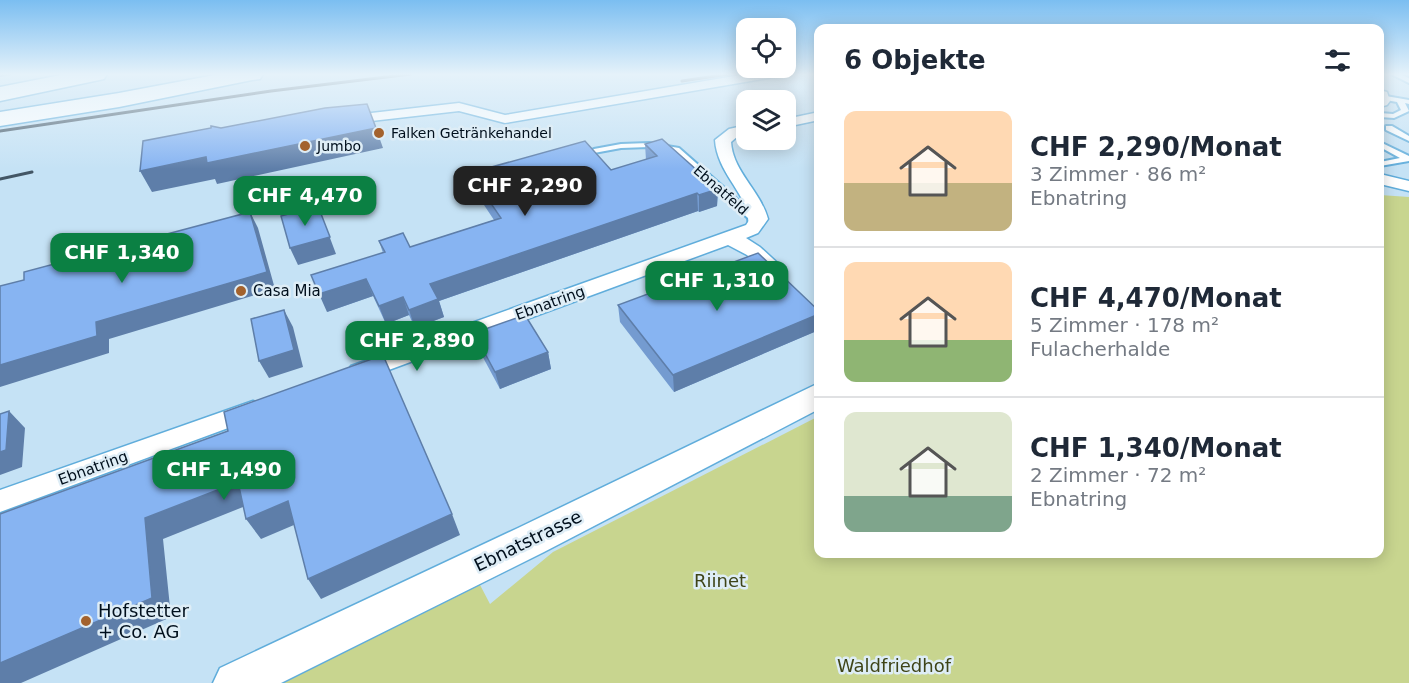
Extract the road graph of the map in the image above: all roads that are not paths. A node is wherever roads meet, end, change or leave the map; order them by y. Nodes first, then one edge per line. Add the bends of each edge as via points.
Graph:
1 (50, 106) edge
2 (82, 106) edge
3 (583, 106) edge
4 (0, 114) edge
5 (814, 117) edge
6 (0, 119) edge
7 (796, 121) edge
8 (332, 122) edge
9 (1389, 128) dead end
10 (736, 132) edge
11 (1409, 139) edge
12 (1384, 146) edge
13 (594, 151) edge
14 (1408, 159) edge
15 (1384, 163) edge
16 (1384, 180) edge
17 (1409, 186) edge
18 (752, 229) junction
19 (727, 239) junction
20 (793, 289) edge
21 (336, 380) edge
22 (814, 398) edge
23 (268, 404) edge
24 (0, 501) edge
25 (235, 683) edge

1 - 4 main road
2 - 6 main road
3 - 8 street via 506,119 459,106
5 - 7 street
9 - 11 lane
10 - 18 street, Ebnatfeld via 723,140 722,149 758,210 759,219
12 - 14 lane
13 - 18 lane, Ebnatfeld via 640,145 676,150 752,217
14 - 15 lane
16 - 17 street
18 - 19 street, Ebnatring
19 - 20 street via 750,248
19 - 21 street, Ebnatring
22 - 25 street, Ebnatstrasse
23 - 24 street, Ebnatring

